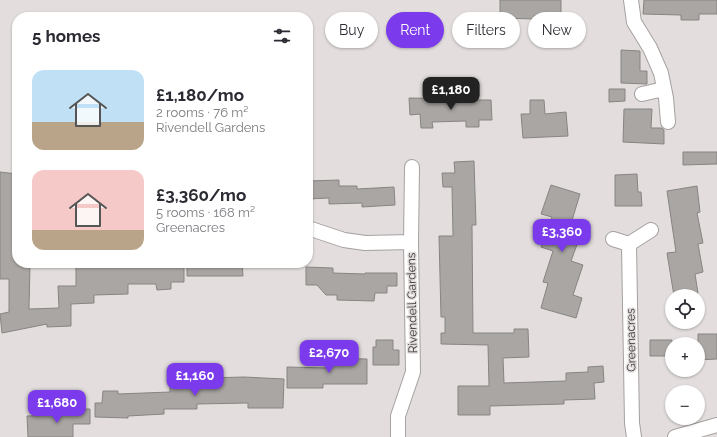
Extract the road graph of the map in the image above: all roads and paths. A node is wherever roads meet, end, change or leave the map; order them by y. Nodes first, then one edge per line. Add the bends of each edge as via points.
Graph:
1 (632, 0) edge
2 (664, 89) junction
3 (642, 94) dead end
4 (668, 122) dead end
5 (412, 167) dead end
6 (313, 230) edge
7 (651, 230) dead end
8 (613, 239) dead end
9 (411, 242) junction
10 (629, 244) junction
11 (717, 425) edge
12 (398, 437) edge
13 (634, 437) edge
14 (675, 437) edge

1 - 2 street via 634,22 650,48 661,73
2 - 3 street
2 - 4 street
5 - 9 street, Rivendell Gardens
6 - 9 street via 344,240
7 - 10 street
8 - 10 street
9 - 12 street, Rivendell Gardens via 413,372 398,416
10 - 13 street, Greenacres
11 - 14 street

